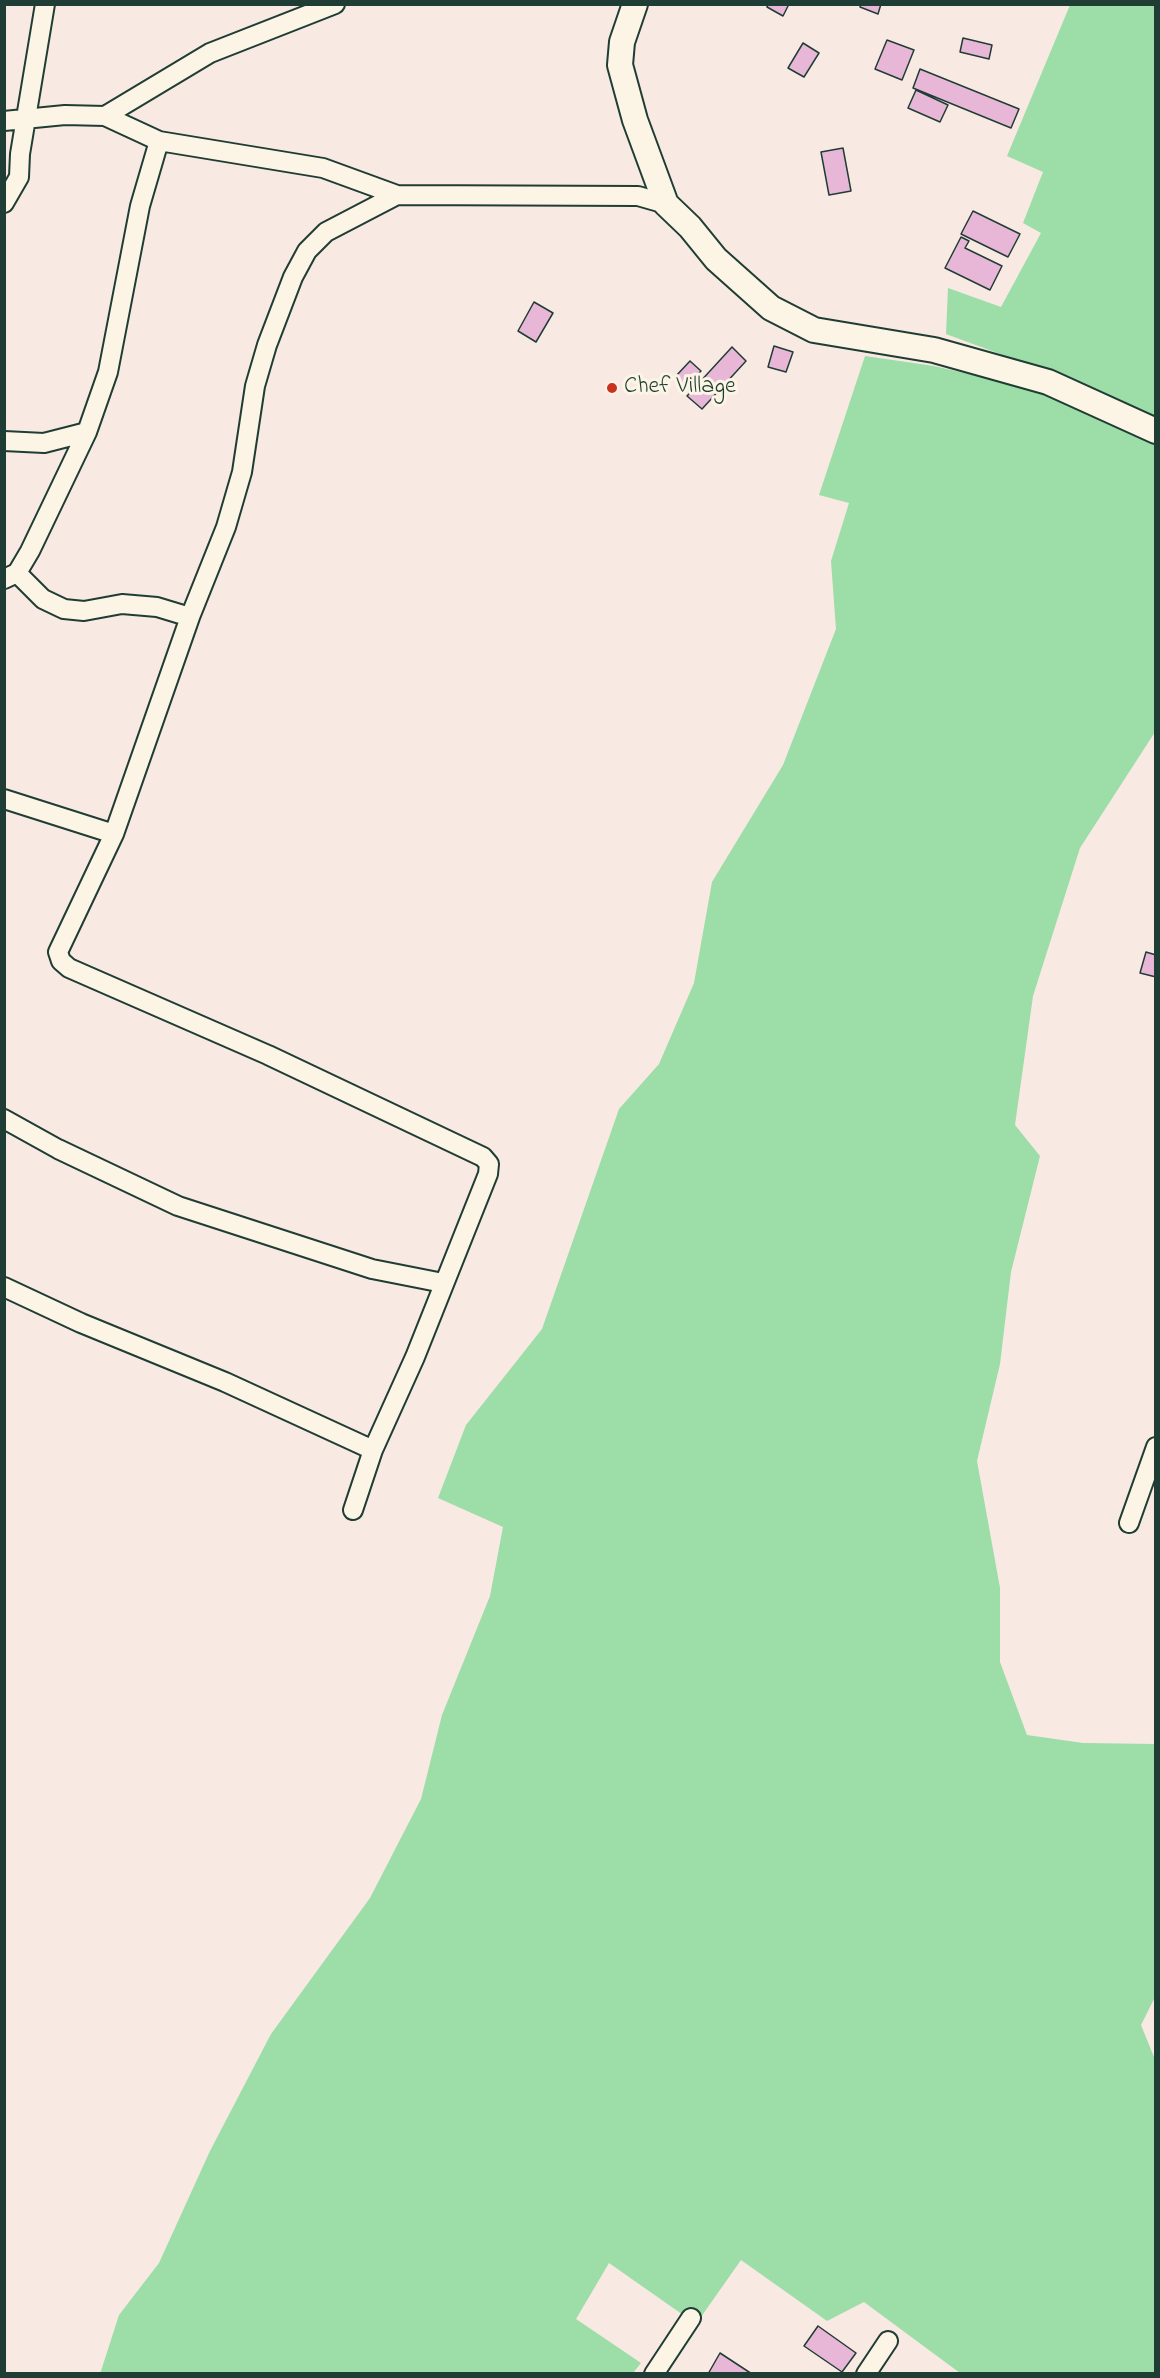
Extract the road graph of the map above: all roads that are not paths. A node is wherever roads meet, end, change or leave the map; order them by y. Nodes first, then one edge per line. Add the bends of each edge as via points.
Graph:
1 (45, 4) edge
2 (335, 4) edge
3 (635, 4) edge
4 (105, 116) junction
5 (25, 120) junction
6 (4, 121) edge
7 (159, 141) junction
8 (397, 195) junction
9 (4, 203) edge
10 (666, 204) junction
11 (1155, 431) edge
12 (87, 432) junction
13 (4, 441) edge
14 (11, 576) edge
15 (190, 616) junction
16 (4, 799) edge
17 (114, 834) junction
18 (4, 1119) edge
19 (443, 1283) junction
20 (4, 1287) edge
21 (1155, 1447) edge
22 (373, 1450) junction
23 (353, 1510) dead end
24 (1129, 1523) dead end
25 (691, 2318) dead end
26 (888, 2342) dead end
27 (654, 2373) edge
28 (866, 2373) edge

1 - 5 street
2 - 4 street via 210,53
3 - 10 street via 622,42 620,65 635,120
4 - 5 street
4 - 7 street
5 - 6 street
5 - 9 street via 19,177
7 - 8 street via 323,168
7 - 12 street via 140,206 108,372
8 - 10 street via 638,196
8 - 15 street via 326,232 307,251 293,277 255,386 239,483
10 - 11 street via 747,288 794,322 814,330 934,350 1038,379
12 - 13 street via 44,443
12 - 14 street
14 - 15 street via 64,609 84,611 122,604 157,607
15 - 17 street
16 - 17 street
17 - 19 street via 58,952 61,961 483,1157 489,1164 488,1174
18 - 19 street via 178,1206 372,1269
19 - 22 street
20 - 22 street
21 - 24 street
22 - 23 street
25 - 27 street
26 - 28 street

